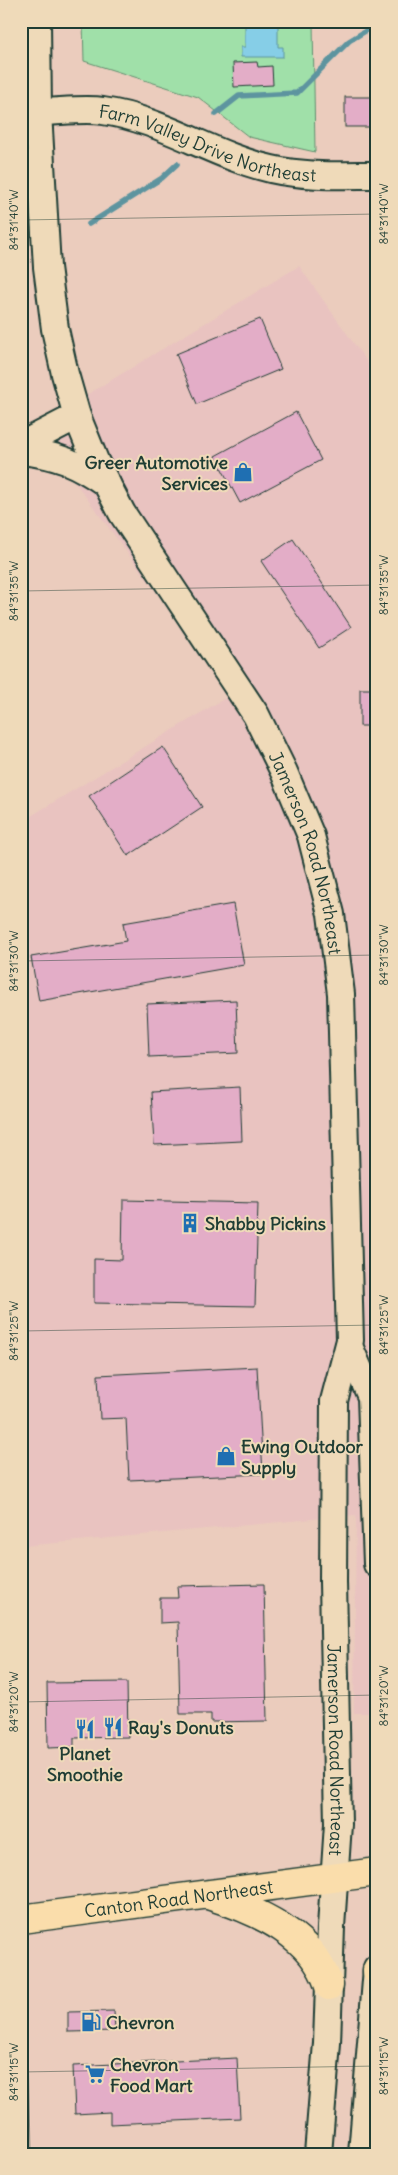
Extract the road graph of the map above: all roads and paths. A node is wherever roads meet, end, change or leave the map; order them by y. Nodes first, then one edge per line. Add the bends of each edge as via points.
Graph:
1 (37, 21) edge
2 (38, 112) junction
3 (377, 175) edge
4 (77, 416) junction
5 (21, 445) edge
6 (21, 451) edge
7 (108, 484) junction
8 (349, 1346) junction
9 (377, 1564) edge
10 (377, 1872) edge
11 (335, 1878) junction
12 (207, 1895) junction
13 (21, 1920) edge
14 (377, 1970) edge
15 (329, 1986) junction
16 (318, 2154) edge
17 (362, 2154) edge

1 - 2 street, Jamerson Road Northeast
2 - 3 street, Farm Valley Drive Northeast via 102,110 160,126 217,152 271,169 312,175
2 - 4 street, Jamerson Road Northeast via 48,276 55,329
4 - 5 street
4 - 7 street, Jamerson Road Northeast
6 - 7 street via 42,453 80,466
7 - 8 street, Jamerson Road Northeast via 131,527 256,715 311,836 331,914 341,994
8 - 9 street, Jamerson Road Northeast via 371,1397
8 - 11 street, Jamerson Road Northeast via 334,1401 333,1582 338,1824
10 - 11 main road, Canton Road Northeast
11 - 12 main road, Canton Road Northeast
11 - 15 street, Jamerson Road Northeast
12 - 13 main road, Canton Road Northeast
12 - 15 main road via 238,1905 298,1940 325,1972
14 - 17 street
15 - 16 street, Jamerson Road Northeast

